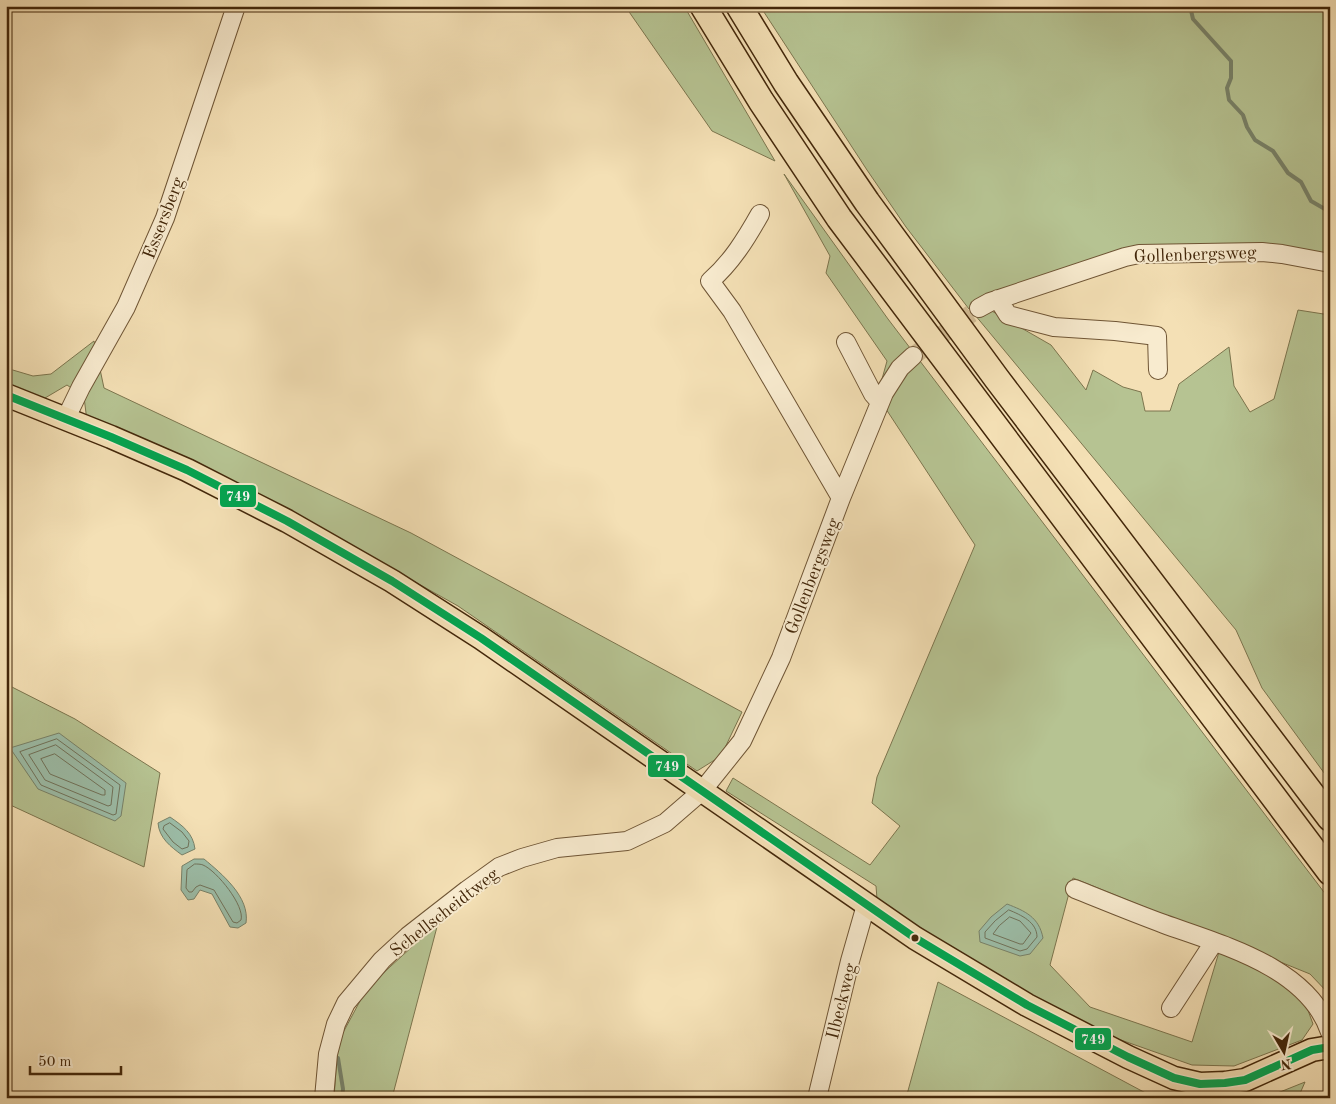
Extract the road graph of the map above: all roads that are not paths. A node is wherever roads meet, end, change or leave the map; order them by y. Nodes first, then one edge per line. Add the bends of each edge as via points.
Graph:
1 (236, 6) edge
2 (703, 6) edge
3 (739, 6) edge
4 (760, 214) dead end
5 (1330, 263) edge
6 (998, 299) junction
7 (979, 308) tunnel mouth
8 (846, 342) dead end
9 (913, 356) tunnel mouth
10 (1158, 370) dead end
11 (6, 395) edge
12 (880, 402) junction
13 (66, 418) junction
14 (841, 498) junction
15 (702, 791) junction
16 (1330, 818) edge
17 (1330, 872) edge
18 (1075, 889) dead end
19 (866, 905) junction
20 (1214, 942) junction
21 (1171, 1008) dead end
22 (1330, 1032) edge
23 (1330, 1047) edge
24 (324, 1098) edge
25 (817, 1098) edge

1 - 13 street, Essersberg via 165,218 126,307
2 - 17 highway via 839,218
3 - 16 highway via 786,83 873,210
4 - 14 street via 746,238 710,281 732,312
5 - 6 street, Gollenbergsweg via 1262,252 1139,254
6 - 7 street, Gollenbergsweg
6 - 10 street via 1008,315 1054,328 1157,336
8 - 12 street
9 - 12 street, Gollenbergsweg via 900,368
11 - 13 main road
12 - 14 street, Gollenbergsweg
13 - 15 main road via 187,470 392,581
14 - 15 street, Gollenbergsweg via 781,658 742,741
15 - 19 main road
15 - 24 street, Schellscheidtweg via 666,823 628,841 557,848 500,867 408,936 382,960 346,1002 328,1054
18 - 20 street
19 - 23 main road via 950,960 1028,1005 1174,1078 1200,1084 1245,1080 1312,1050
19 - 25 street, Ilbeckweg
20 - 21 street
20 - 22 street via 1265,964 1288,978 1318,1008

